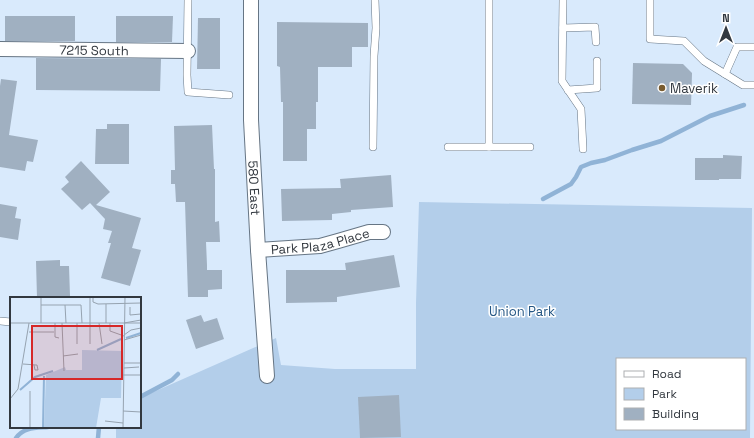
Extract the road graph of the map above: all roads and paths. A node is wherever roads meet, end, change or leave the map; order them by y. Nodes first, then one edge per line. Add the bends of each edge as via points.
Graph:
1 (188, 0) edge
2 (250, 0) edge
3 (376, 0) edge
4 (489, 0) edge
5 (563, 0) edge
6 (650, 0) edge
7 (563, 28) junction
8 (596, 42) dead end
9 (754, 47) edge
10 (0, 49) edge
11 (188, 51) junction
12 (597, 61) dead end
13 (725, 74) junction
14 (754, 85) edge
15 (568, 90) junction
16 (229, 96) dead end
17 (373, 147) dead end
18 (448, 147) dead end
19 (489, 147) junction
20 (530, 147) dead end
21 (583, 149) dead end
22 (382, 232) dead end
23 (258, 250) junction
24 (0, 321) edge
25 (10, 322) edge
26 (267, 376) dead end

1 - 11 lane
2 - 23 street, 580 East via 250,120
3 - 17 lane
4 - 19 lane
5 - 7 lane
6 - 13 lane via 650,39 684,41 704,61
7 - 8 lane via 595,27
7 - 15 lane via 562,81
9 - 13 lane via 737,47
10 - 11 street, 7215 South
11 - 16 lane via 188,92
12 - 15 lane via 597,88
13 - 14 lane via 743,85
15 - 21 lane via 581,109
18 - 19 lane
19 - 20 lane
22 - 23 street, Park Plaza Place via 369,232 320,246
23 - 26 street, 580 East
24 - 25 lane

